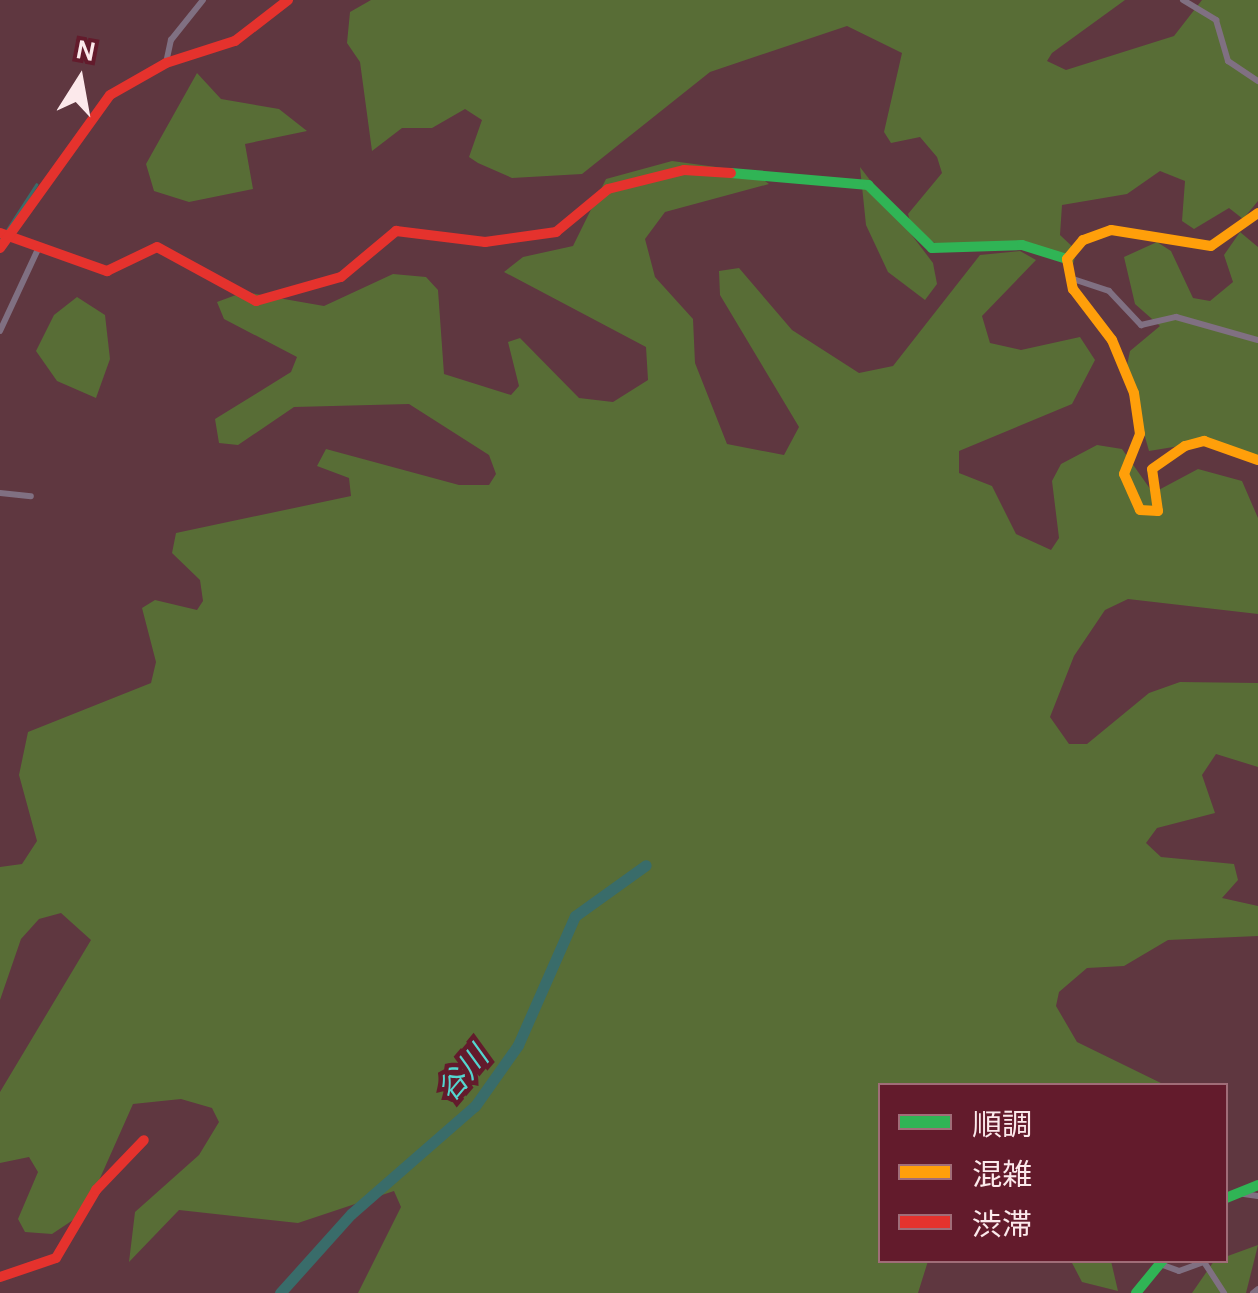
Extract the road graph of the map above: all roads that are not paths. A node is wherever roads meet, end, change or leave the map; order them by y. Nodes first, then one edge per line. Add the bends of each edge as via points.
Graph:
1 (203, 0) edge
2 (288, 0) edge
3 (1183, 0) edge
4 (166, 62) junction
5 (1258, 81) edge
6 (1258, 213) edge
7 (3, 235) edge
8 (0, 248) edge
9 (38, 248) junction
10 (1067, 260) junction
11 (1069, 278) junction
12 (0, 331) edge
13 (1258, 340) edge
14 (1258, 460) edge
15 (0, 494) edge
16 (31, 496) dead end
17 (144, 1140) dead end
18 (1258, 1185) edge
19 (1231, 1195) edge
20 (1258, 1196) edge
21 (1160, 1263) edge
22 (1163, 1263) edge
23 (1201, 1263) edge
24 (1205, 1263) edge
25 (0, 1277) edge
26 (1136, 1293) edge
27 (1224, 1293) edge

1 - 4 street via 171,40
2 - 4 street via 229,44
3 - 5 street via 1216,20 1228,61
4 - 7 street via 99,105
6 - 10 street via 1211,246 1111,230 1083,240
7 - 8 street
7 - 9 street
9 - 10 street via 121,272 157,247 233,296 265,300 341,277 396,231 484,242 556,232 608,189 684,170 849,180 868,185 932,248 1022,245
9 - 12 street
10 - 11 street
11 - 13 street via 1110,290 1141,326 1176,316
11 - 14 street via 1134,394 1140,434 1124,474 1140,510 1158,511 1152,469 1185,446 1211,442
15 - 16 street
17 - 25 street via 96,1190 56,1258
18 - 19 street
19 - 20 street
21 - 26 street
22 - 23 street via 1179,1270
24 - 27 street

